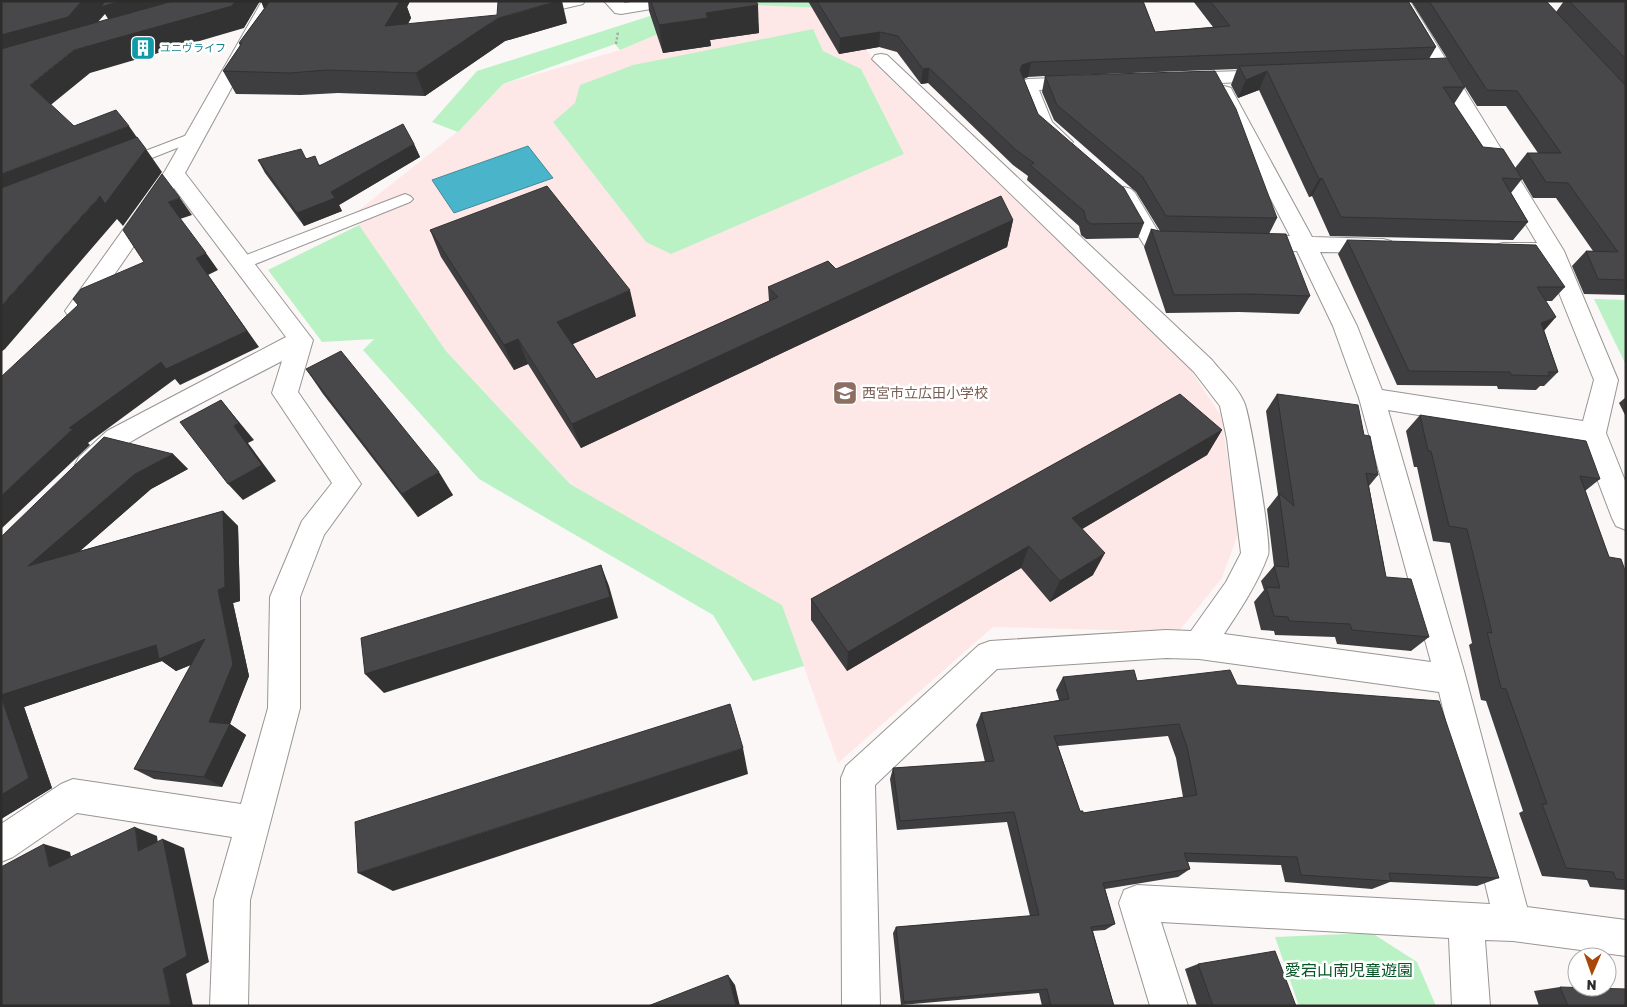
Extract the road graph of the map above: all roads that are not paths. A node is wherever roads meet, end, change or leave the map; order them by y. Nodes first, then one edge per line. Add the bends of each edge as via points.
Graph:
1 (271, 1) edge
2 (579, 1) edge
3 (612, 1) edge
4 (669, 1) edge
5 (1401, 1) edge
6 (524, 14) edge
7 (881, 59) dead end
8 (1295, 75) edge
9 (1216, 78) junction
10 (1167, 80) edge
11 (1097, 82) edge
12 (195, 136) junction
13 (1079, 155) edge
14 (112, 168) edge
15 (174, 173) junction
16 (1107, 179) edge
17 (405, 198) dead end
18 (1200, 241) edge
19 (1238, 242) edge
20 (1305, 244) junction
21 (1404, 247) edge
22 (1484, 249) edge
23 (1553, 251) junction
24 (242, 263) junction
25 (68, 325) edge
26 (301, 340) junction
27 (1616, 381) edge
28 (1372, 398) junction
29 (1593, 433) junction
30 (69, 484) edge
31 (1626, 518) edge
32 (1199, 645) junction
33 (1451, 680) junction
34 (253, 823) junction
35 (1, 845) edge
36 (1466, 920) junction
37 (1513, 923) junction
38 (1626, 938) edge
39 (229, 1006) edge
40 (861, 1006) edge
41 (1169, 1006) edge
42 (1471, 1006) edge

1 - 12 street
2 - 6 lane
3 - 4 street via 622,9
5 - 23 street via 1432,70
7 - 32 street via 1203,366 1232,403 1255,553 1236,591
8 - 9 street
9 - 10 street
9 - 20 street
11 - 13 street via 1028,85 1043,124
12 - 14 lane
12 - 15 street
15 - 24 street
15 - 25 street
16 - 18 street via 1128,198 1152,240
17 - 24 lane
19 - 20 street
20 - 21 street
20 - 28 street via 1346,326
22 - 23 street
23 - 27 street
24 - 26 street
26 - 30 street via 116,438
26 - 34 street via 285,393 347,484 312,529 285,597 284,708
27 - 29 street
28 - 29 street
28 - 33 street
29 - 31 street
32 - 33 street
32 - 40 street via 1166,644 990,655 858,778
33 - 37 street
34 - 35 street via 73,796
34 - 39 street via 232,900
36 - 37 street
36 - 41 street via 1137,903
36 - 42 street
37 - 38 street

